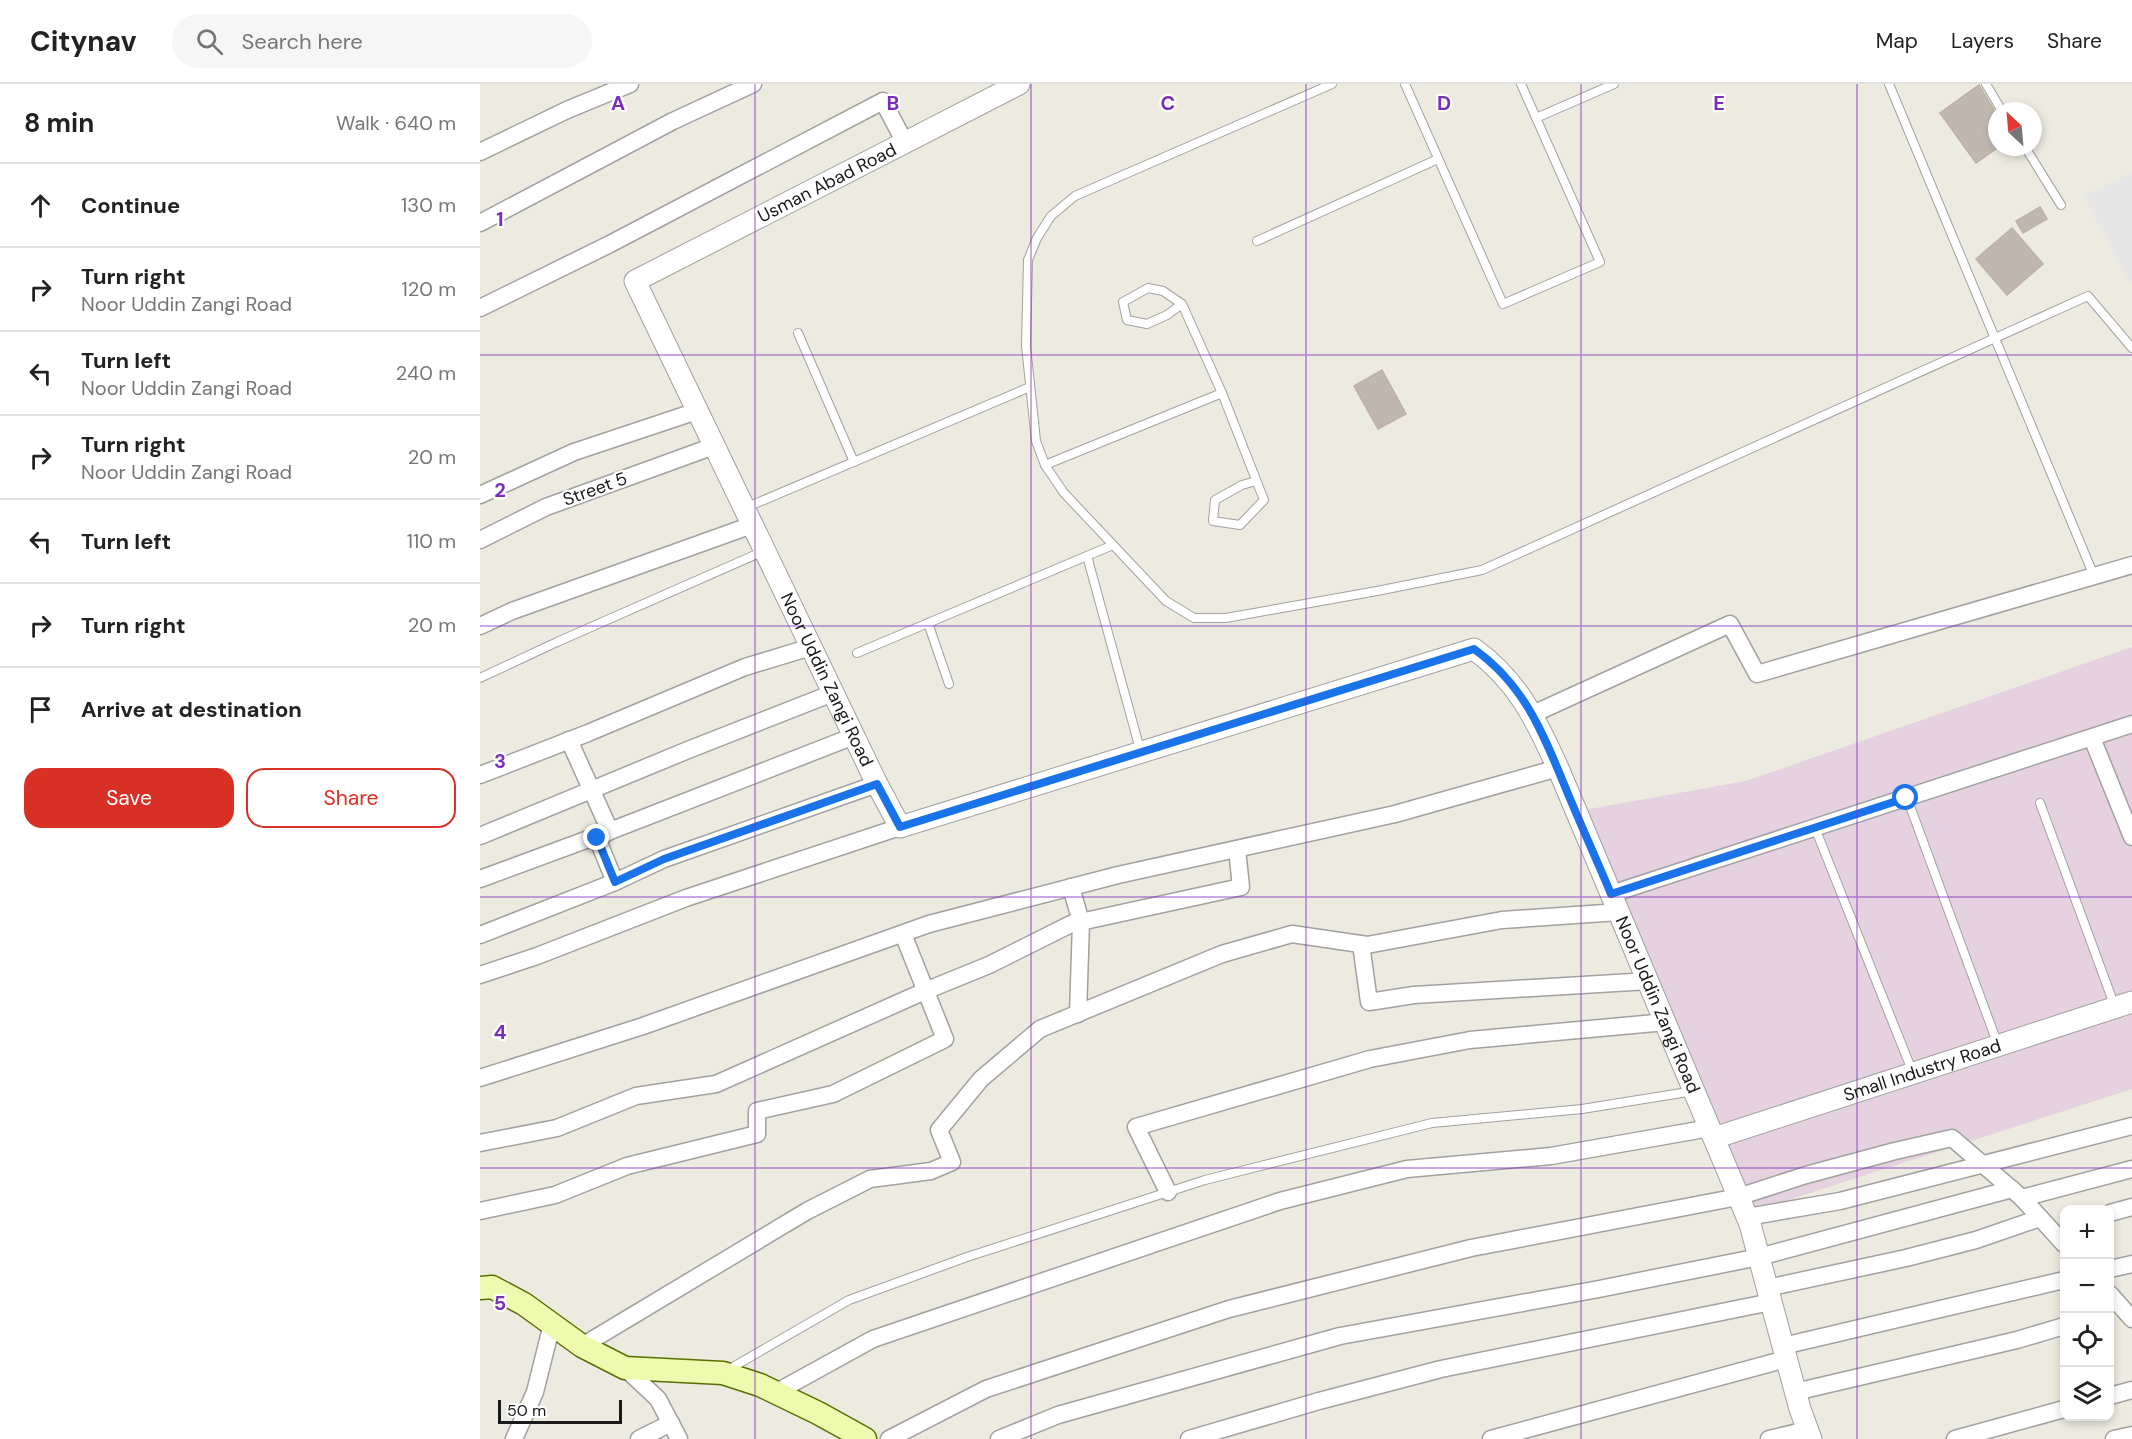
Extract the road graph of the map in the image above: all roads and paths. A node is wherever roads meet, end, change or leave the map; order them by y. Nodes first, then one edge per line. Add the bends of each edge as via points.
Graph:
1 (630, 84) edge
2 (753, 84) edge
3 (1018, 84) edge
4 (1332, 84) edge
5 (1405, 84) edge
6 (1521, 84) edge
7 (1614, 84) edge
8 (1888, 84) edge
9 (1986, 84) edge
10 (1997, 102) edge
11 (1536, 118) junction
12 (905, 142) junction
13 (480, 152) edge
14 (2031, 156) edge
15 (1438, 159) junction
16 (2061, 205) dead end
17 (480, 223) edge
18 (1257, 241) dead end
19 (635, 281) joint
20 (1182, 304) junction
21 (480, 308) edge
22 (798, 333) dead end
23 (1993, 339) junction
24 (2132, 348) edge
25 (1030, 387) junction
26 (1222, 393) junction
27 (697, 411) junction
28 (714, 446) junction
29 (854, 462) junction
30 (1045, 465) junction
31 (1256, 481) junction
32 (480, 495) edge
33 (748, 517) junction
34 (480, 540) edge
35 (1113, 545) junction
36 (765, 551) junction
37 (1087, 556) junction
38 (2132, 566) edge
39 (2094, 576) junction
40 (928, 623) junction
41 (480, 626) edge
42 (811, 647) junction
43 (857, 653) dead end
44 (480, 678) edge
45 (949, 684) dead end
46 (833, 693) junction
47 (1533, 714) junction
48 (2132, 724) edge
49 (854, 735) junction
50 (2092, 738) junction
51 (568, 741) junction
52 (1141, 753) junction
53 (1558, 768) junction
54 (480, 775) edge
55 (877, 784) junction
56 (592, 791) junction
57 (1906, 798) junction
58 (2040, 803) dead end
59 (900, 827) junction
60 (1815, 828) junction
61 (610, 831) junction
62 (480, 836) edge
63 (2132, 837) edge
64 (1237, 849) junction
65 (480, 879) edge
66 (615, 882) junction
67 (1071, 887) junction
68 (1615, 903) junction
69 (1081, 922) junction
70 (903, 933) junction
71 (480, 935) edge
72 (1361, 944) junction
73 (480, 975) edge
74 (1649, 981) junction
75 (925, 991) junction
76 (2123, 1005) edge
77 (1077, 1014) junction
78 (1666, 1022) junction
79 (1999, 1045) junction
80 (1913, 1073) junction
81 (480, 1078) edge
82 (1694, 1090) junction
83 (2132, 1126) edge
84 (1712, 1133) junction
85 (480, 1143) edge
86 (1984, 1165) junction
87 (2132, 1169) edge
88 (1168, 1192) junction
89 (2017, 1193) junction
90 (1738, 1197) junction
91 (2132, 1207) edge
92 (480, 1211) edge
93 (2114, 1212) edge
94 (1747, 1217) junction
95 (2051, 1223) edge
96 (2060, 1238) edge
97 (1759, 1257) junction
98 (2132, 1264) edge
99 (2114, 1268) edge
100 (2060, 1281) edge
101 (480, 1288) edge
102 (1769, 1295) junction
103 (2114, 1300) edge
104 (2124, 1311) edge
105 (552, 1324) junction
106 (2060, 1327) edge
107 (582, 1346) junction
108 (1785, 1352) junction
109 (625, 1368) junction
110 (723, 1373) junction
111 (2132, 1390) edge
112 (1795, 1392) junction
113 (775, 1393) junction
114 (2114, 1395) edge
115 (2060, 1410) edge
116 (671, 1423) junction
117 (1809, 1435) edge
118 (2132, 1435) edge
119 (514, 1439) edge
120 (639, 1439) edge
121 (679, 1439) edge
122 (865, 1439) edge
123 (889, 1439) edge
124 (999, 1439) edge
125 (1189, 1439) edge
126 (1491, 1439) edge
127 (1769, 1439) edge
128 (1955, 1439) edge
129 (2114, 1439) edge

1 - 13 street
2 - 17 street
3 - 12 street, Usman Abad Road
4 - 25 lane via 1075,196 1051,216 1028,260 1026,346
5 - 15 lane
6 - 11 lane
7 - 11 lane
8 - 23 lane
9 - 10 lane
11 - 15 lane via 1600,262 1503,304
12 - 19 street, Usman Abad Road
12 - 21 street via 883,101
14 - 16 lane
15 - 18 lane
19 - 27 street, Noor Uddin Zangi Road
20 - 20 lane via 1163,291 1148,288 1122,302 1127,320 1147,324
20 - 26 lane
22 - 29 lane
23 - 24 lane via 2088,296
23 - 35 lane via 1482,570 1226,618 1194,618 1166,601
23 - 39 lane
25 - 29 lane
25 - 30 lane via 1036,441
26 - 30 lane
26 - 31 lane
27 - 28 street, Noor Uddin Zangi Road
27 - 32 street via 574,452
28 - 33 street, Noor Uddin Zangi Road
28 - 34 street, Street 5 via 546,507
29 - 33 lane
30 - 35 lane via 1064,493
31 - 31 lane via 1264,500 1240,525 1213,521 1215,500
33 - 36 street, Noor Uddin Zangi Road
33 - 41 street
35 - 37 lane
36 - 42 street, Noor Uddin Zangi Road
36 - 44 lane
37 - 40 lane
37 - 52 lane
38 - 39 street
39 - 47 street via 1757,674 1730,624
40 - 43 lane
40 - 45 lane
42 - 46 street, Noor Uddin Zangi Road
42 - 51 street via 745,667
46 - 49 street, Noor Uddin Zangi Road
46 - 56 street
47 - 52 street, Noor Uddin Zangi Road via 1495,664 1474,649
47 - 53 street, Noor Uddin Zangi Road
48 - 50 street
49 - 55 street, Noor Uddin Zangi Road
49 - 61 street
50 - 57 street
50 - 63 street
51 - 54 street
51 - 56 street
52 - 59 street, Noor Uddin Zangi Road
53 - 64 street via 1395,814
53 - 68 street, Noor Uddin Zangi Road
55 - 59 street, Noor Uddin Zangi Road
55 - 66 street via 664,859
56 - 61 street
56 - 62 street
57 - 60 street
57 - 79 lane
58 - 76 lane
59 - 73 street via 686,898
60 - 68 street
60 - 80 lane
61 - 65 street
61 - 66 street via 597,838
64 - 67 street
64 - 69 street via 1241,887
66 - 71 street
67 - 69 street
67 - 70 street
68 - 72 street
68 - 74 street, Noor Uddin Zangi Road
69 - 75 street
69 - 77 street
70 - 75 street
70 - 81 street via 643,1026
72 - 74 street via 1369,1002 1414,995
72 - 77 street via 1292,934 1222,954
74 - 78 street, Noor Uddin Zangi Road
75 - 85 street via 716,1084 636,1096 557,1128
75 - 92 street via 945,1039 833,1094 757,1110 758,1134 627,1166 555,1195
76 - 79 street, Small Industry Road
77 - 107 street via 1040,1029 981,1079 939,1130 952,1162 931,1171 870,1179 807,1211
78 - 82 street, Noor Uddin Zangi Road
78 - 88 street via 1470,1040 1370,1059 1136,1127
79 - 80 street, Small Industry Road
80 - 84 street, Small Industry Road
82 - 84 street, Noor Uddin Zangi Road
82 - 88 lane via 1582,1109 1432,1123
83 - 86 street
84 - 90 street, Noor Uddin Zangi Road
84 - 113 street via 1551,1156 1407,1168 1280,1201 873,1339
86 - 89 street
86 - 90 street via 1952,1138 1806,1175
86 - 94 street via 1840,1201
87 - 89 street
88 - 110 lane via 849,1300
89 - 95 street
89 - 97 street
90 - 94 street, Noor Uddin Zangi Road
90 - 123 street via 1472,1248 1229,1309 986,1389
91 - 93 street
94 - 97 street, Noor Uddin Zangi Road
95 - 96 street
95 - 102 street
97 - 102 street, Noor Uddin Zangi Road
97 - 124 street via 1340,1336 1058,1415
98 - 99 street
100 - 108 street
101 - 105 main road via 492,1287
102 - 108 street, Noor Uddin Zangi Road
102 - 125 street via 1441,1369
103 - 104 street
105 - 107 main road
105 - 119 street via 535,1392
106 - 112 street
107 - 109 main road
108 - 112 street, Noor Uddin Zangi Road
108 - 126 street
109 - 110 main road
109 - 116 street via 658,1399
110 - 113 main road
111 - 114 street
112 - 117 street, Noor Uddin Zangi Road
113 - 122 main road
115 - 128 street
116 - 120 street
116 - 121 street
117 - 127 street
118 - 129 street

